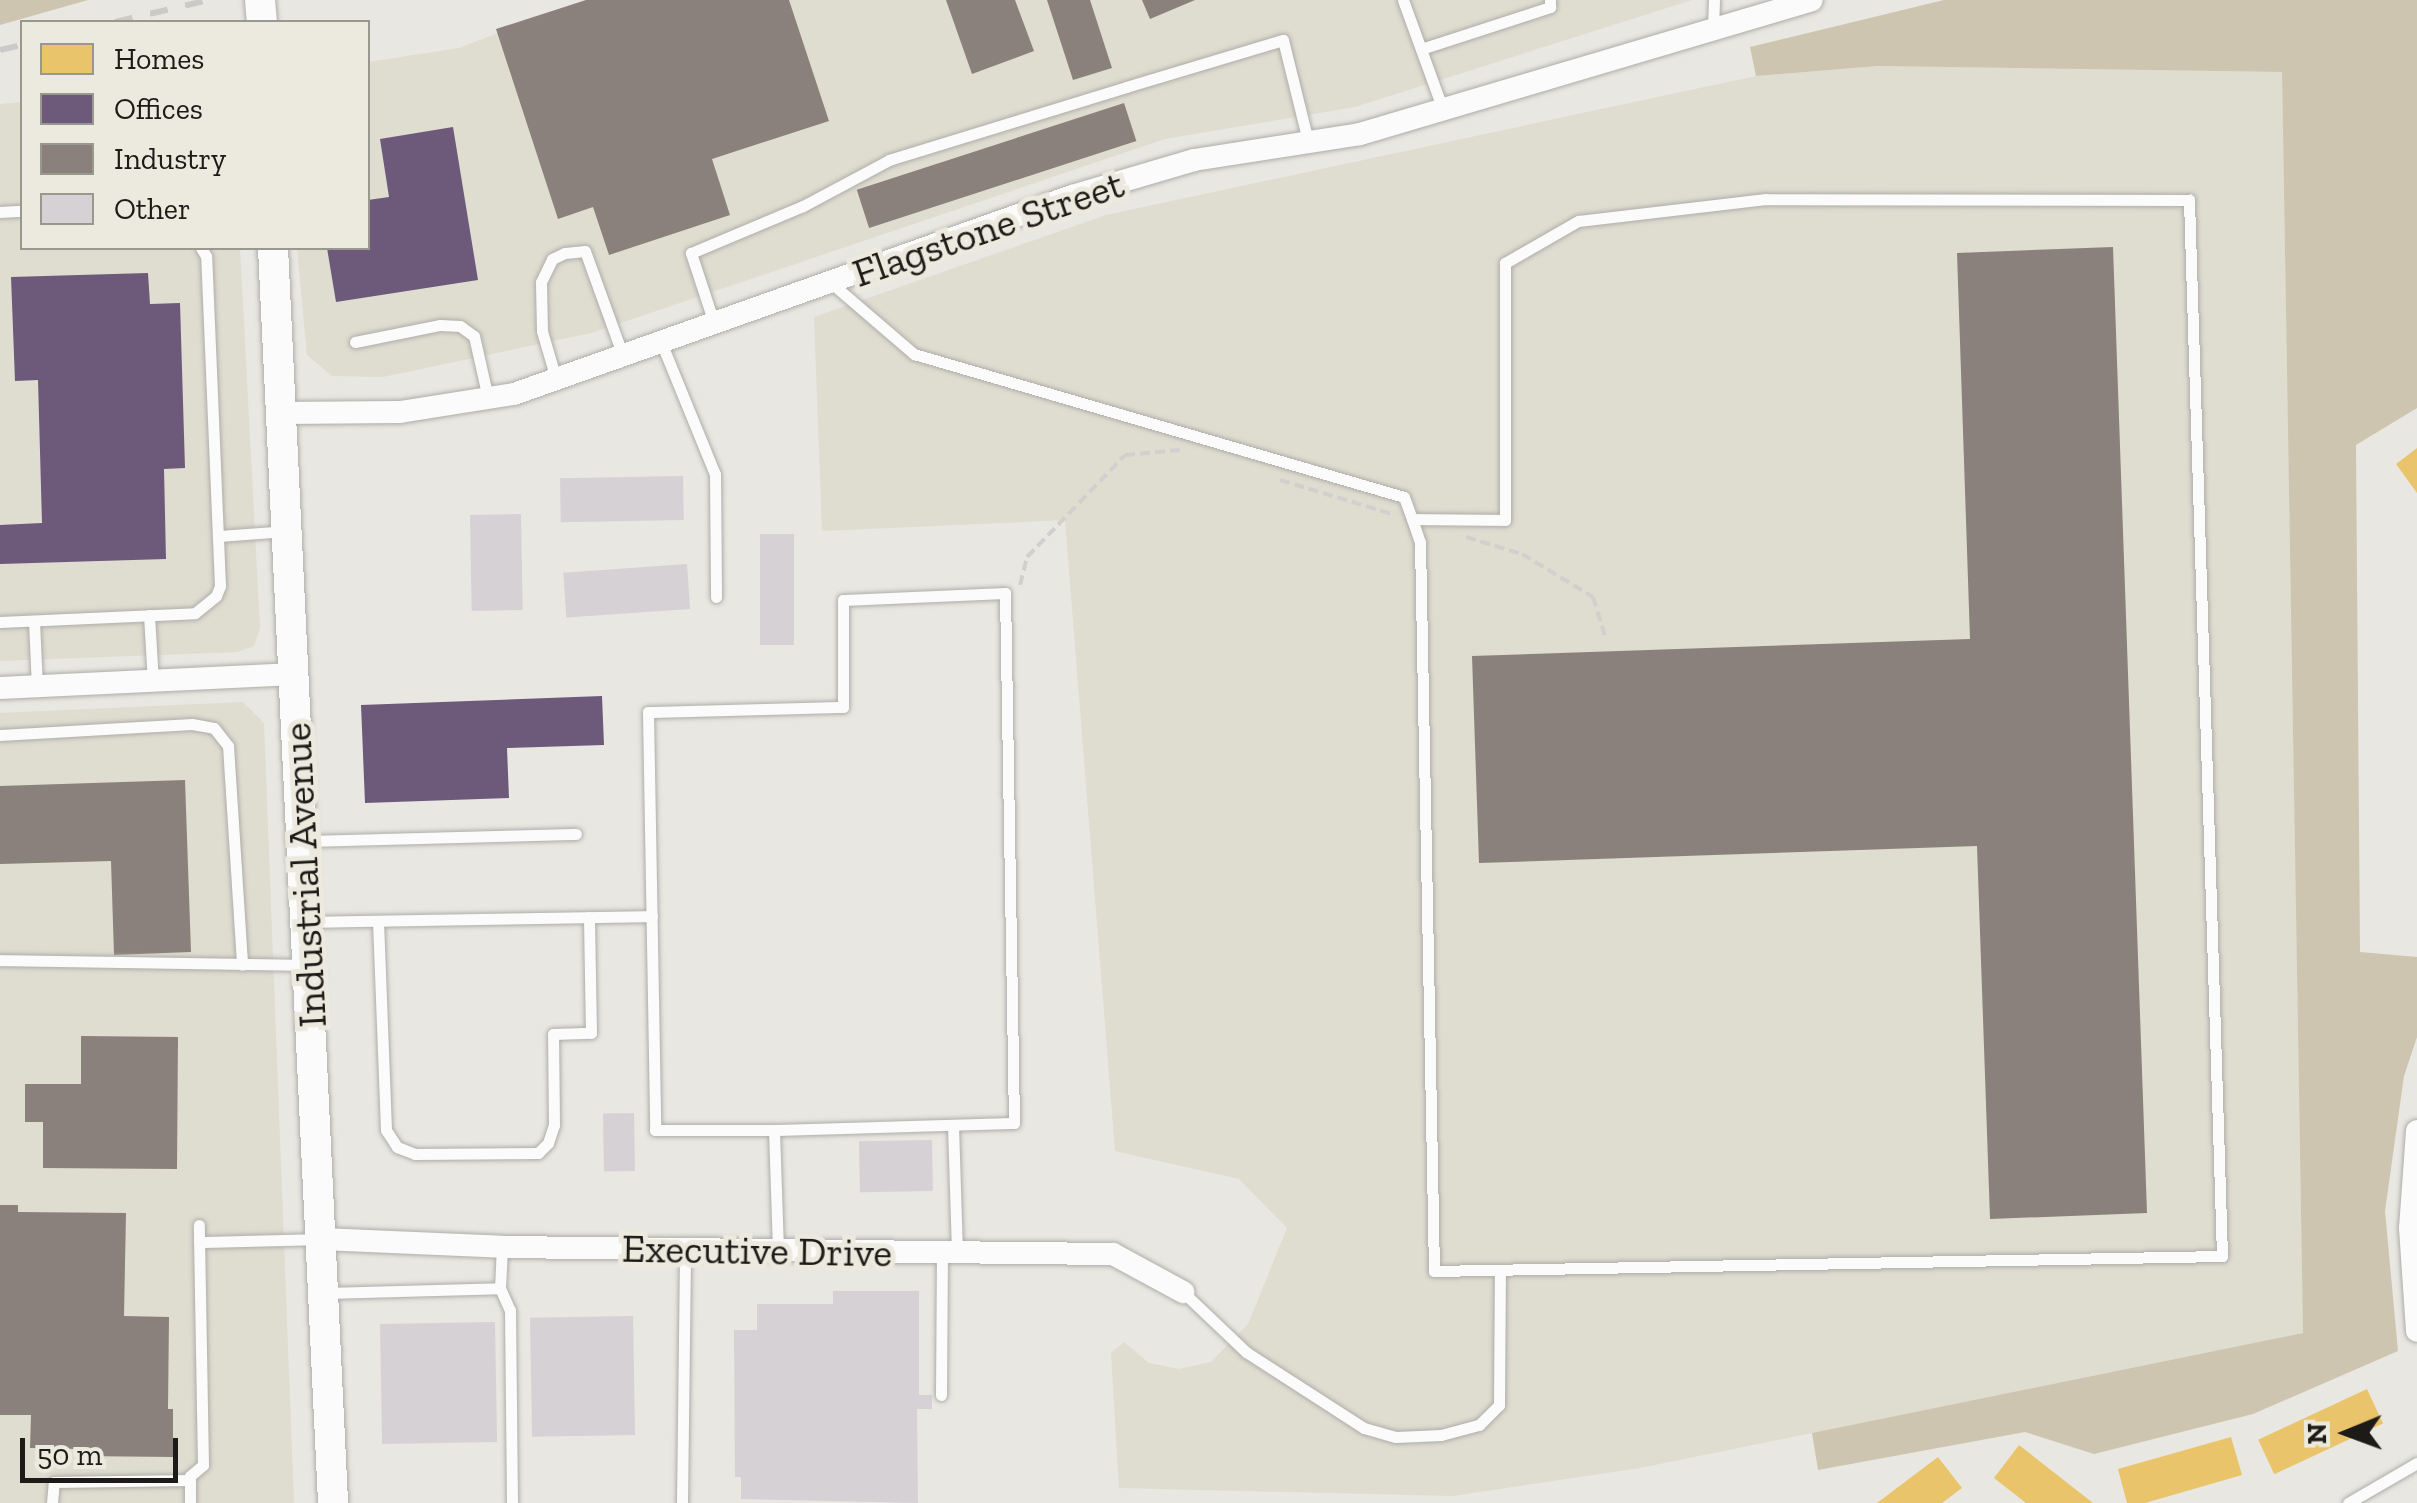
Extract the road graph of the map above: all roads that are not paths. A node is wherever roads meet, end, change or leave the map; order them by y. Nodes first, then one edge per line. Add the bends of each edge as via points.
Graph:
1 (1403, 0) edge
2 (1550, 0) edge
3 (1714, 0) edge
4 (1812, 0) edge
5 (1704, 32) junction
6 (1421, 48) junction
7 (1443, 110) junction
8 (1308, 141) junction
9 (202, 250) edge
10 (273, 250) edge
11 (830, 282) junction
12 (714, 324) junction
13 (355, 342) dead end
14 (661, 342) junction
15 (622, 356) junction
16 (556, 379) junction
17 (488, 398) junction
18 (282, 413) junction
19 (1410, 519) junction
20 (286, 530) junction
21 (218, 536) junction
22 (716, 598) dead end
23 (149, 615) junction
24 (34, 621) junction
25 (0, 622) edge
26 (295, 674) junction
27 (153, 682) junction
28 (37, 687) junction
29 (0, 688) edge
30 (0, 735) edge
31 (576, 834) dead end
32 (303, 841) junction
33 (652, 916) junction
34 (589, 917) junction
35 (378, 921) junction
36 (306, 922) junction
37 (0, 960) edge
38 (242, 965) junction
39 (309, 965) junction
40 (953, 1125) junction
41 (774, 1130) junction
42 (2417, 1131) edge
43 (198, 1226) dead end
44 (322, 1239) junction
45 (199, 1242) junction
46 (502, 1248) junction
47 (685, 1250) junction
48 (778, 1250) junction
49 (949, 1252) junction
50 (1500, 1270) junction
51 (500, 1288) junction
52 (1183, 1292) joint
53 (326, 1293) junction
54 (2417, 1331) edge
55 (941, 1395) dead end
56 (2417, 1463) edge
57 (190, 1480) junction
58 (52, 1503) edge
59 (190, 1503) edge
60 (333, 1503) edge
61 (512, 1503) edge
62 (682, 1503) edge
63 (2348, 1503) edge

1 - 6 lane
2 - 6 lane via 1550,7
3 - 5 lane
4 - 5 street, Flagstone Street
5 - 7 street, Flagstone Street
6 - 7 lane
7 - 8 street, Flagstone Street
8 - 11 street, Flagstone Street via 1177,165
8 - 12 lane via 1283,40 889,160 803,206 691,253
9 - 21 lane
10 - 18 main road, Industrial Avenue
11 - 12 street, Flagstone Street
11 - 19 lane via 914,354 1404,497
12 - 14 street, Flagstone Street
13 - 17 lane via 460,326 474,336
14 - 15 street, Flagstone Street
14 - 22 lane via 716,474
15 - 16 street, Flagstone Street
15 - 16 lane via 585,251 565,253 552,259 542,282 542,331
16 - 17 street, Flagstone Street
17 - 18 street, Flagstone Street via 400,412
18 - 20 main road, Industrial Avenue
19 - 50 lane via 1420,542 1434,1271
19 - 50 lane via 1505,520 1505,263 1578,220 1766,199 2190,200 2222,1256
20 - 21 lane
20 - 26 main road, Industrial Avenue
21 - 23 lane via 220,586 206,608
23 - 24 lane
23 - 27 lane
24 - 25 lane
24 - 28 lane
26 - 27 street
26 - 32 main road, Industrial Avenue
27 - 28 street
28 - 29 street
30 - 38 lane via 214,728 228,746
31 - 32 lane
32 - 36 main road, Industrial Avenue
33 - 34 lane
33 - 40 lane via 648,712 843,707 843,600 1005,593 1014,1123
33 - 41 lane via 655,1130
34 - 35 lane
34 - 35 lane via 591,1033 552,1034 554,1124 538,1153 415,1154 398,1147 386,1130
35 - 36 lane
36 - 39 main road, Industrial Avenue
37 - 38 lane
38 - 39 lane
39 - 44 main road, Industrial Avenue
40 - 41 lane
40 - 49 lane
41 - 48 lane
42 - 54 street via 2410,1228
43 - 45 lane
44 - 45 lane
44 - 46 street, Executive Drive
44 - 53 main road, Industrial Avenue
45 - 57 lane via 203,1465
46 - 47 street, Executive Drive
46 - 51 lane
47 - 48 street, Executive Drive
47 - 62 lane
48 - 49 street, Executive Drive
49 - 52 street, Executive Drive via 1114,1254
49 - 55 lane
50 - 52 lane via 1499,1405 1479,1426 1441,1435 1396,1436 1364,1428 1246,1352
51 - 53 lane
51 - 61 lane via 510,1310
53 - 60 main road, Industrial Avenue
56 - 63 lane
57 - 58 lane via 54,1482
57 - 59 lane

